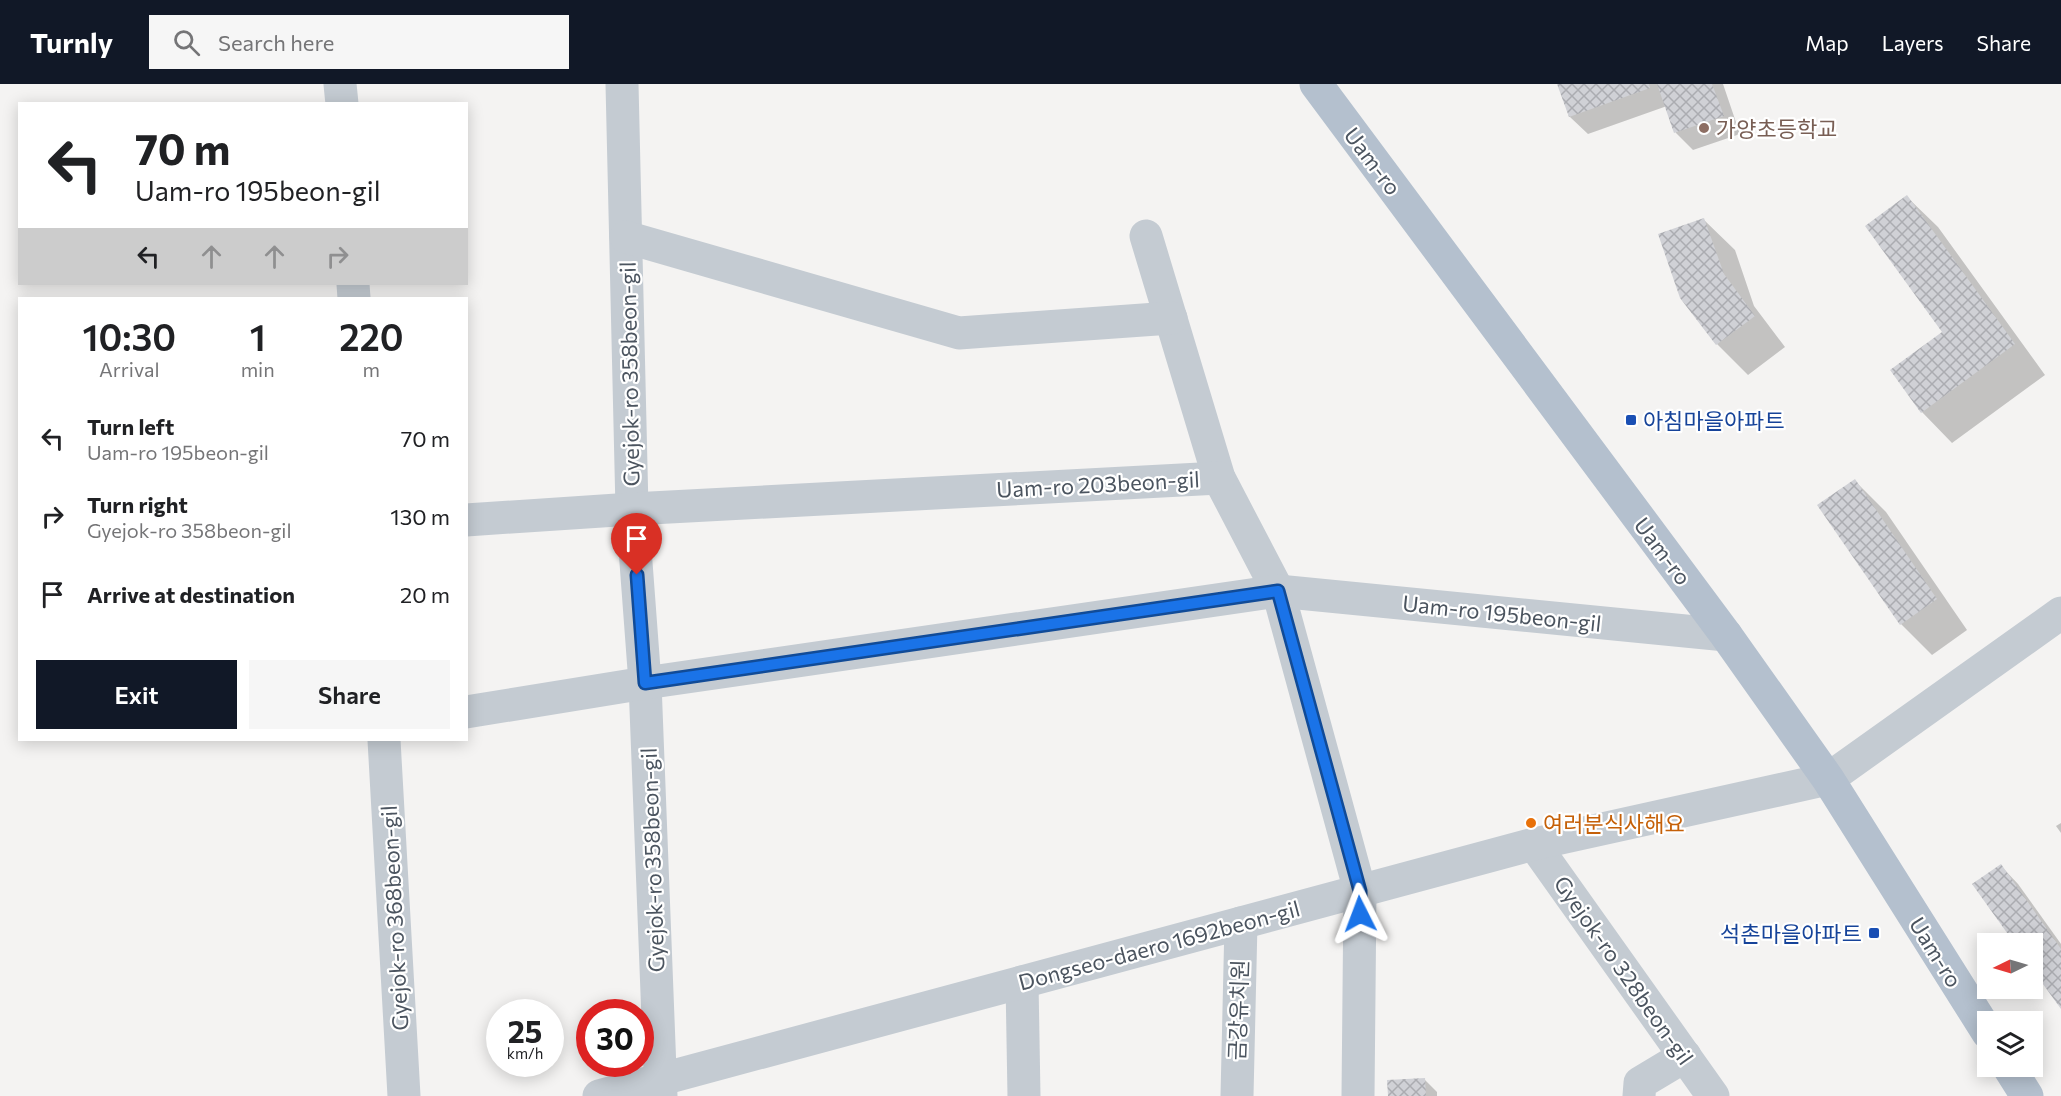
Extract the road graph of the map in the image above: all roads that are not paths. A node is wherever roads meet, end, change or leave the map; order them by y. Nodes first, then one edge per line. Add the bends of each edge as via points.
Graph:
1 (340, 84) edge
2 (622, 84) edge
3 (1316, 84) edge
4 (342, 102) edge
5 (1146, 236) dead end
6 (626, 237) junction
7 (1171, 318) junction
8 (1219, 478) junction
9 (632, 510) junction
10 (468, 520) edge
11 (1278, 591) junction
12 (2061, 613) edge
13 (1726, 635) junction
14 (645, 683) junction
15 (468, 712) edge
16 (384, 741) edge
17 (1827, 779) junction
18 (1534, 844) junction
19 (1360, 891) junction
20 (1241, 923) junction
21 (1022, 982) junction
22 (1977, 1016) edge
23 (1685, 1056) junction
24 (2015, 1077) edge
25 (661, 1088) edge
26 (404, 1096) edge
27 (599, 1096) edge
28 (1024, 1096) edge
29 (1237, 1096) edge
30 (1358, 1096) edge
31 (1640, 1096) edge
32 (1713, 1096) edge
33 (2027, 1096) edge

1 - 4 street
2 - 6 street, Gyejok-ro 358beon-gil
3 - 13 main road, Uam-ro
5 - 7 street
6 - 7 street via 959,333
6 - 9 street, Gyejok-ro 358beon-gil
7 - 8 street, Uam-ro 203beon-gil
8 - 9 street, Uam-ro 203beon-gil
8 - 11 street
9 - 10 street, Uam-ro 203beon-gil
9 - 14 street, Gyejok-ro 358beon-gil
11 - 13 street, Uam-ro 195beon-gil
11 - 14 street, Uam-ro 195beon-gil
11 - 19 street
12 - 17 street
13 - 17 main road, Uam-ro
14 - 15 street, Uam-ro 195beon-gil
14 - 25 street, Gyejok-ro 358beon-gil
16 - 26 street, Gyejok-ro 368beon-gil
17 - 18 street, Dongseo-daero 1692beon-gil
17 - 22 main road, Uam-ro
18 - 19 street, Dongseo-daero 1692beon-gil
18 - 23 street, Gyejok-ro 328beon-gil
19 - 20 street, Dongseo-daero 1692beon-gil
19 - 30 street
20 - 21 street, Dongseo-daero 1692beon-gil
20 - 29 street, 금강유치원
21 - 25 street, Dongseo-daero 1692beon-gil
21 - 28 street
23 - 31 street via 1640,1083
23 - 32 street, Gyejok-ro 328beon-gil
24 - 33 main road
25 - 27 street, Dongseo-daero 1692beon-gil

